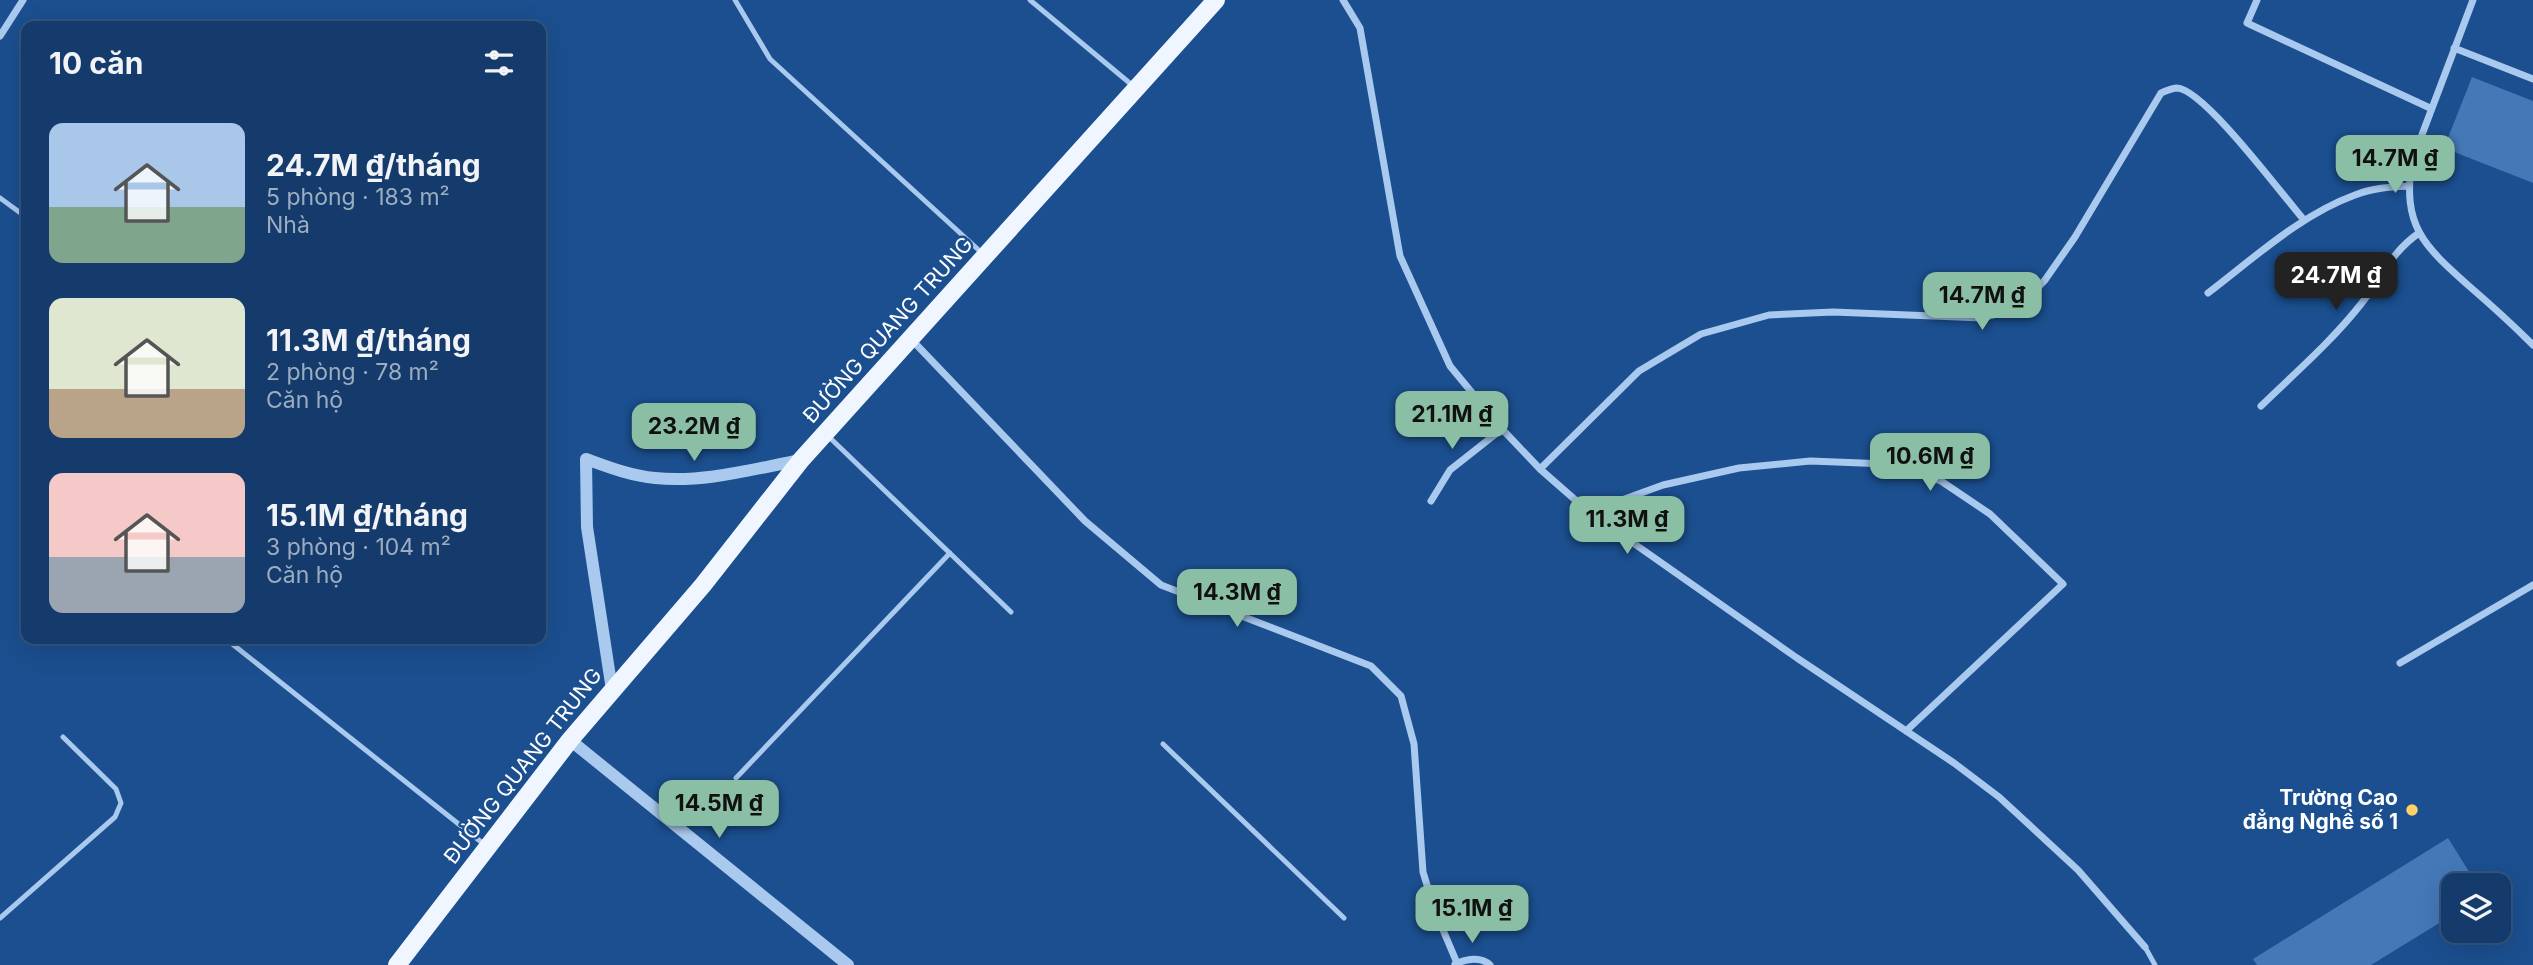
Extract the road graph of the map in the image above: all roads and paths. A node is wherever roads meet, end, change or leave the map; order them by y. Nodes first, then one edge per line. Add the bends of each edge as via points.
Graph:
1 (23, 0) edge
2 (735, 0) edge
3 (1030, 0) edge
4 (1216, 0) edge
5 (1343, 0) edge
6 (2258, 0) edge
7 (2473, 0) edge
8 (0, 36) edge
9 (2454, 48) junction
10 (2533, 79) edge
11 (1136, 89) junction
12 (2430, 108) junction
13 (2408, 186) junction
14 (0, 198) edge
15 (21, 213) edge
16 (2304, 220) junction
17 (2419, 233) junction
18 (985, 256) junction
19 (2208, 293) dead end
20 (911, 339) junction
21 (2533, 345) edge
22 (2262, 406) dead end
23 (1502, 429) junction
24 (825, 433) junction
25 (801, 460) junction
26 (1540, 469) junction
27 (1431, 501) dead end
28 (1589, 512) junction
29 (950, 553) junction
30 (2533, 585) edge
31 (1011, 612) dead end
32 (232, 644) edge
33 (2400, 663) dead end
34 (611, 690) junction
35 (1906, 731) junction
36 (63, 737) dead end
37 (570, 740) junction
38 (1163, 744) dead end
39 (736, 778) dead end
40 (488, 847) junction
41 (0, 918) edge
42 (1344, 918) dead end
43 (2145, 947) joint
44 (1455, 964) edge
45 (397, 965) edge
46 (848, 965) edge
47 (1490, 965) edge
48 (2155, 965) edge

1 - 8 street
2 - 18 lane via 770,59
3 - 11 lane
4 - 11 main road, ĐƯỜNG QUANG TRUNG
5 - 23 street via 1360,28 1400,256 1450,366
6 - 12 street via 2246,23
7 - 9 street
9 - 10 street
9 - 12 street
11 - 18 main road, ĐƯỜNG QUANG TRUNG
12 - 13 street
13 - 16 street via 2355,195
13 - 17 street
14 - 15 lane
16 - 19 street
16 - 26 street via 2209,108 2190,92 2175,88 2161,93 2075,237 2045,281 2024,302 1983,318 1833,312 1769,315 1701,334 1639,371
17 - 21 street via 2432,253
17 - 22 street via 2393,255 2353,313
18 - 20 main road, ĐƯỜNG QUANG TRUNG
20 - 24 main road, ĐƯỜNG QUANG TRUNG
20 - 44 street via 1085,521 1161,585 1371,666 1401,696 1413,744 1423,872
23 - 26 street
23 - 27 street via 1450,470
24 - 25 main road, ĐƯỜNG QUANG TRUNG
24 - 29 lane
25 - 34 main road, ĐƯỜNG QUANG TRUNG via 703,585
25 - 34 street via 696,480 653,478 586,459 587,527
26 - 28 street
28 - 35 street
28 - 35 street via 1663,485 1739,468 1810,461 1887,464 1941,481 1990,514 2063,584
29 - 31 lane
29 - 39 lane
30 - 33 street
32 - 40 lane
34 - 37 main road, ĐƯỜNG QUANG TRUNG
35 - 43 street via 1954,762 2042,835
36 - 41 lane via 116,789 121,803 115,817
37 - 40 main road, ĐƯỜNG QUANG TRUNG
37 - 46 street
38 - 42 lane
40 - 45 main road, ĐƯỜNG QUANG TRUNG
43 - 48 lane
44 - 47 street via 1467,959 1485,960

